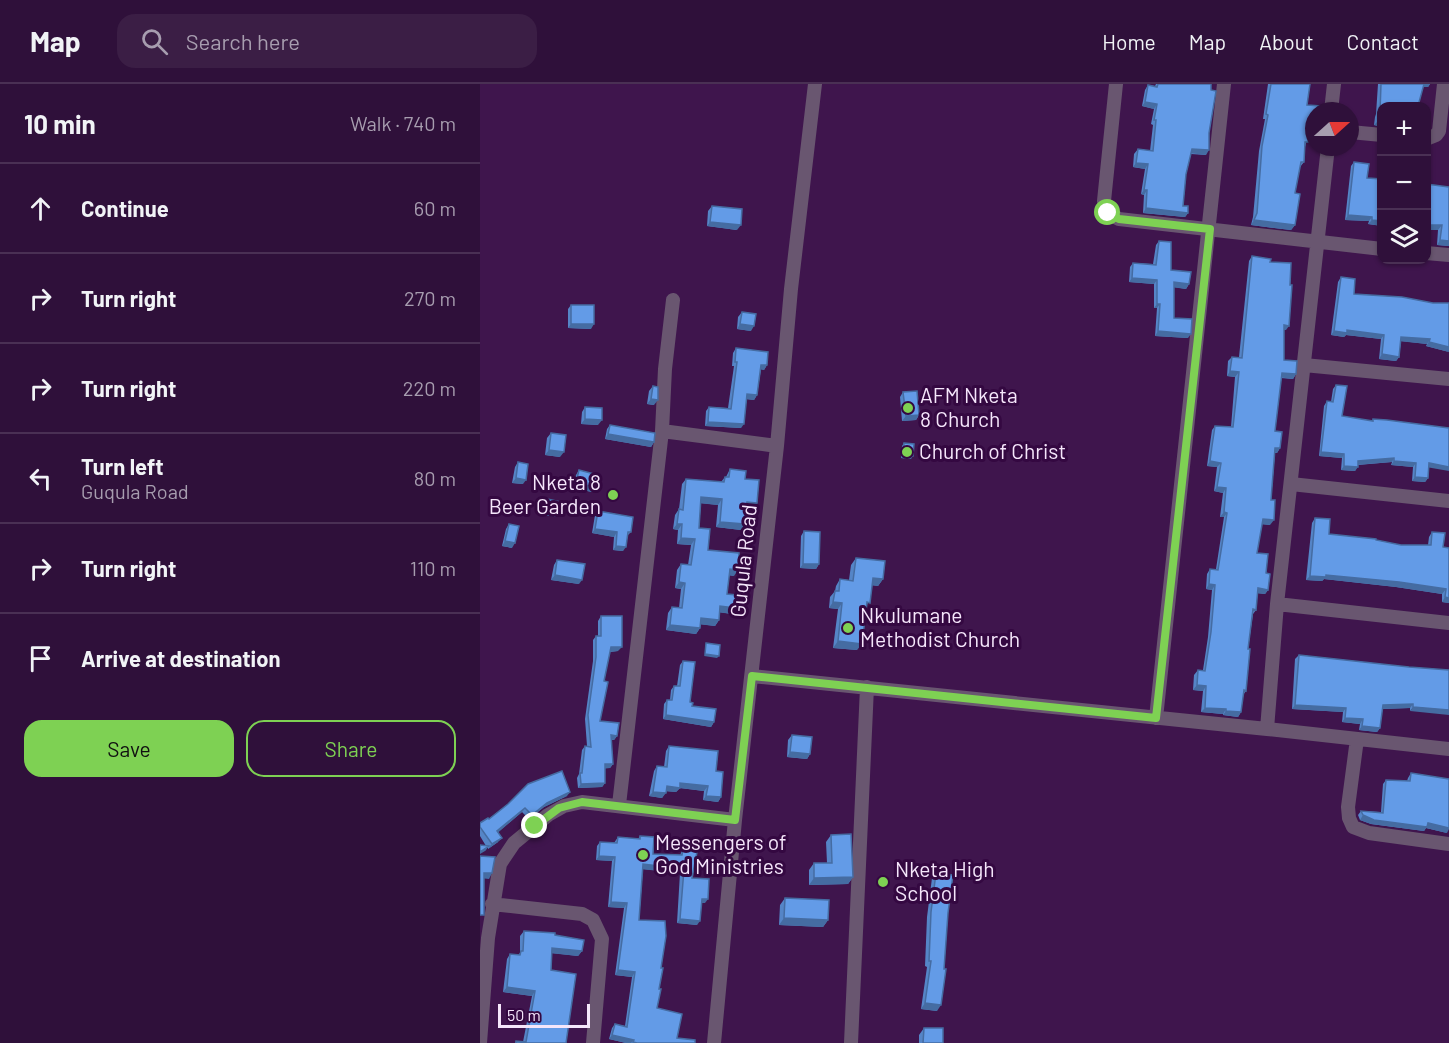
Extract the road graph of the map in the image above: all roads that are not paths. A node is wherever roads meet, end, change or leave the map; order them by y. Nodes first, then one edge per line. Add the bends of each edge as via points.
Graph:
1 (815, 84) edge
2 (1116, 84) edge
3 (1224, 84) edge
4 (1334, 84) edge
5 (1444, 84) edge
6 (1332, 102) edge
7 (1359, 133) edge
8 (1377, 135) edge
9 (1431, 137) edge
10 (1327, 156) edge
11 (1210, 229) junction
12 (1317, 243) junction
13 (1377, 249) edge
14 (1431, 253) edge
15 (1449, 255) edge
16 (673, 300) dead end
17 (1304, 364) junction
18 (1449, 379) edge
19 (662, 432) junction
20 (777, 446) junction
21 (1291, 484) junction
22 (1449, 501) edge
23 (1277, 604) junction
24 (1449, 623) edge
25 (752, 676) junction
26 (867, 687) junction
27 (1156, 718) junction
28 (1267, 729) junction
29 (1358, 739) junction
30 (1449, 750) edge
31 (619, 805) junction
32 (735, 820) junction
33 (1449, 844) edge
34 (492, 904) junction
35 (483, 965) edge
36 (480, 1043) edge
37 (593, 1043) edge
38 (714, 1043) edge
39 (851, 1043) edge

1 - 20 street, Guqula Road
2 - 11 street via 1104,201 1108,213 1119,219
3 - 11 street
4 - 6 street
5 - 9 street via 1439,131
7 - 8 street
10 - 12 street
11 - 12 street
11 - 27 street
12 - 13 street
12 - 17 street
14 - 15 street
16 - 19 street
17 - 18 street
17 - 21 street
19 - 20 street
19 - 31 street
20 - 25 street, Guqula Road
21 - 22 street
21 - 23 street
23 - 24 street
23 - 28 street
25 - 26 street
25 - 32 street, Guqula Road
26 - 27 street
26 - 39 street
27 - 28 street
28 - 29 street
29 - 30 street
29 - 33 street via 1348,807 1353,827
31 - 32 street
31 - 34 street via 573,803 548,815 504,854
32 - 38 street, Guqula Road
34 - 35 street
34 - 37 street via 582,914 593,920 602,939
35 - 36 street

